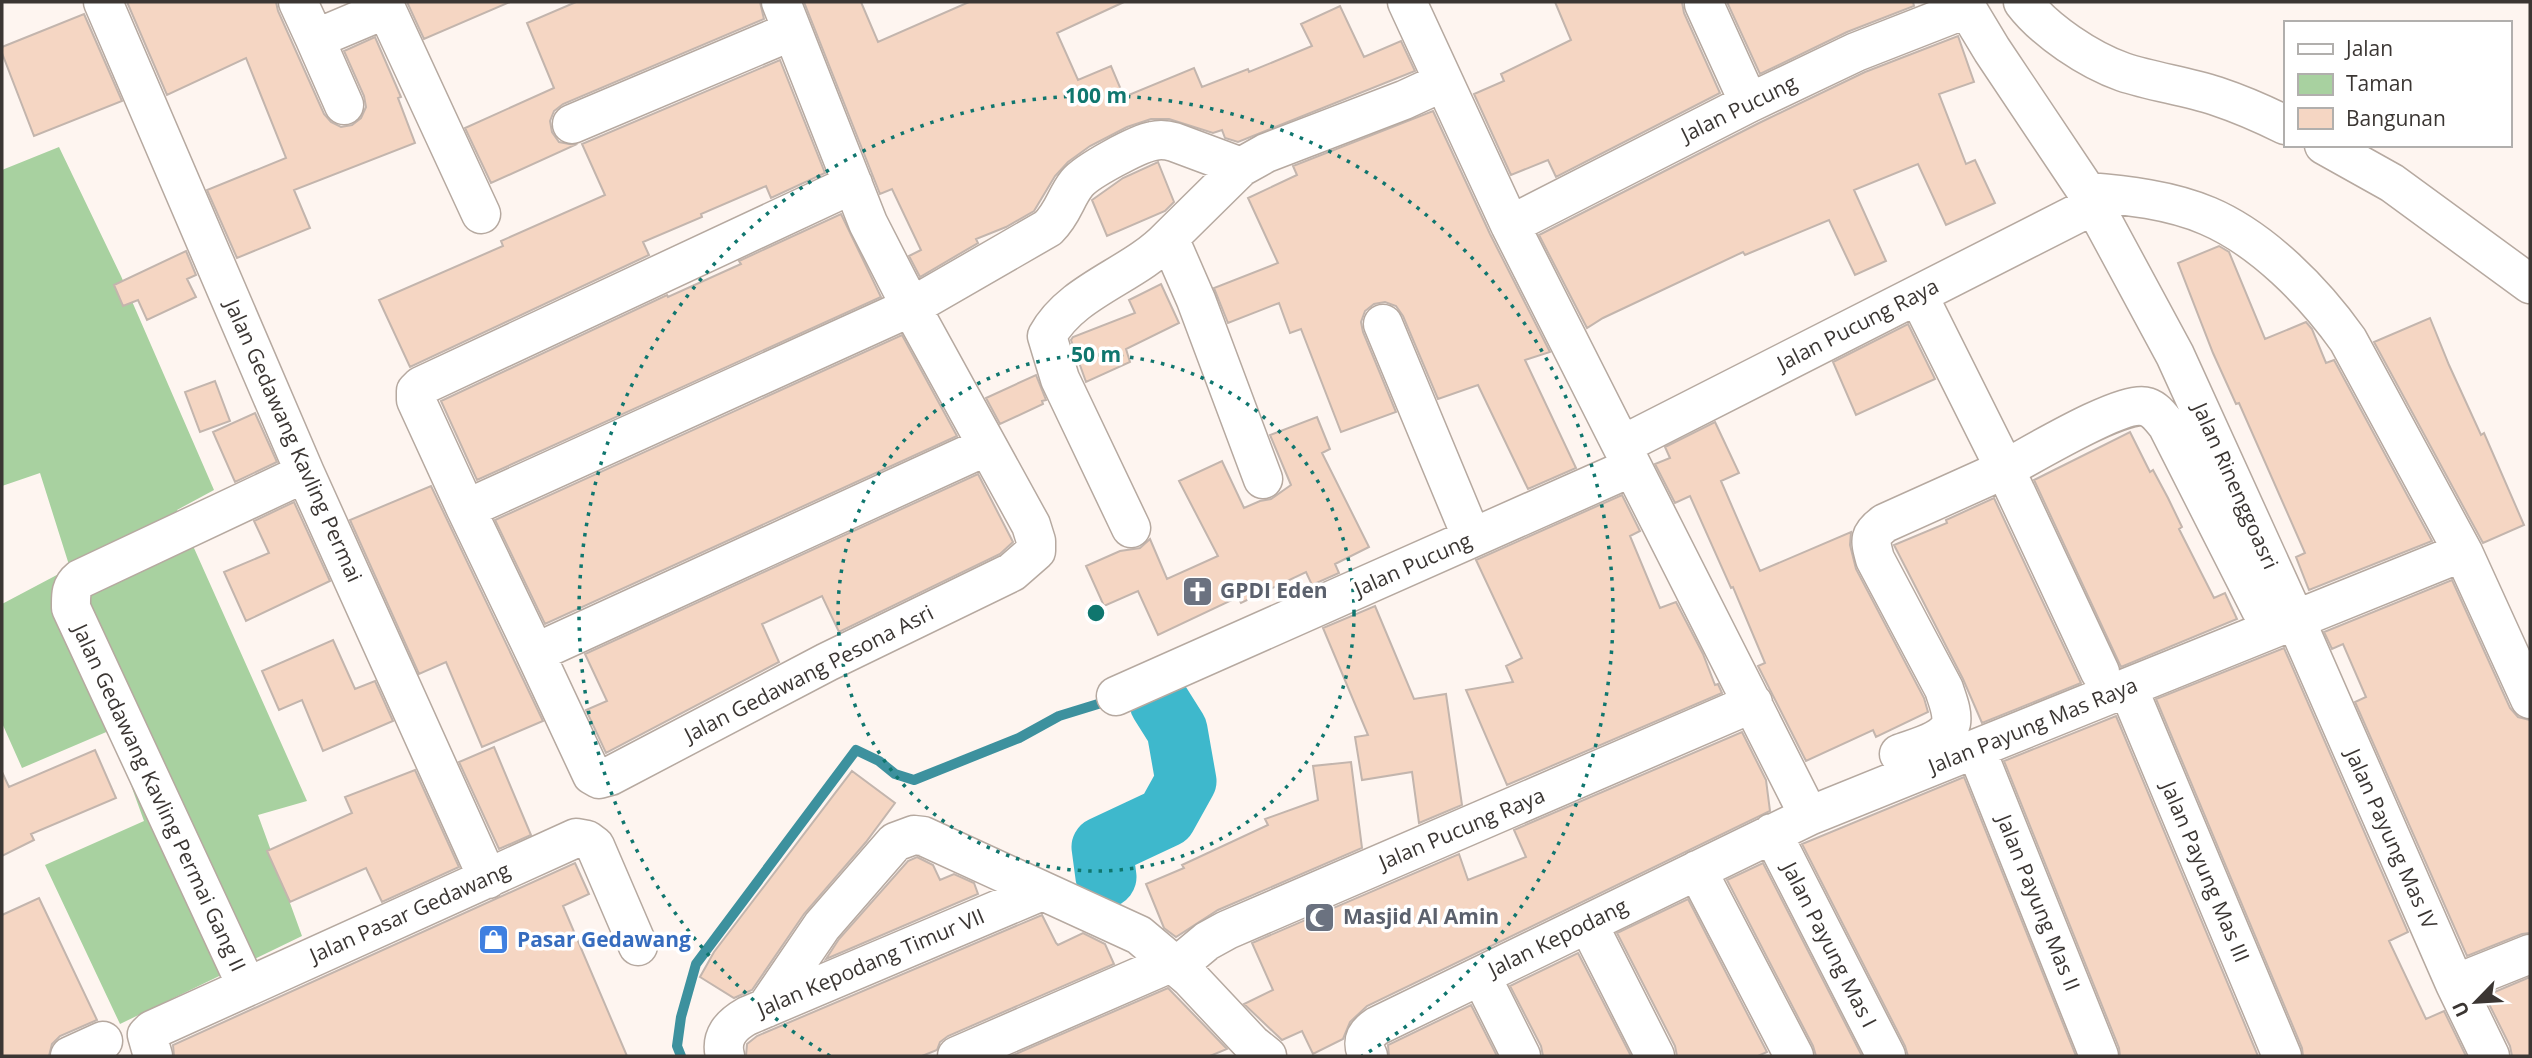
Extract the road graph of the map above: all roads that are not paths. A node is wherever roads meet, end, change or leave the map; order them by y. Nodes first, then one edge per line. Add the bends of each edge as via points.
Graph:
1 (103, 2) edge
2 (298, 2) edge
3 (1407, 2) edge
4 (2023, 2) edge
5 (1704, 4) dead end
6 (384, 5) edge
7 (1965, 5) edge
8 (787, 17) edge
9 (315, 39) junction
10 (1444, 82) junction
11 (1749, 103) junction
12 (344, 105) dead end
13 (572, 124) dead end
14 (2284, 124) edge
15 (2328, 147) edge
16 (1241, 167) junction
17 (853, 184) junction
18 (2090, 199) junction
19 (481, 214) dead end
20 (1510, 225) junction
21 (1170, 238) junction
22 (2530, 284) edge
23 (1918, 295) junction
24 (911, 306) junction
25 (1383, 324) dead end
26 (987, 446) junction
27 (1627, 456) junction
28 (2005, 469) junction
29 (305, 473) junction
30 (1263, 479) dead end
31 (466, 509) junction
32 (1131, 528) dead end
33 (1472, 538) junction
34 (2463, 552) junction
35 (2278, 615) junction
36 (535, 653) junction
37 (2114, 680) junction
38 (1116, 696) dead end
39 (2530, 699) edge
40 (1753, 703) junction
41 (1976, 749) junction
42 (1804, 804) junction
43 (1772, 834) junction
44 (1698, 870) junction
45 (488, 879) junction
46 (1042, 891) junction
47 (1588, 924) junction
48 (638, 946) dead end
49 (2530, 954) edge
50 (1179, 962) junction
51 (1481, 976) junction
52 (2455, 984) junction
53 (247, 987) junction
54 (766, 1008) junction
55 (1247, 1052) edge
56 (153, 1056) edge
57 (724, 1056) edge
58 (957, 1056) edge
59 (1368, 1056) edge
60 (1521, 1056) edge
61 (1656, 1056) edge
62 (1794, 1056) edge
63 (1885, 1056) edge
64 (2099, 1056) edge
65 (2282, 1056) edge
66 (2490, 1056) edge

1 - 29 street, Jalan Gedawang Kavling Permai
2 - 9 street
3 - 10 street
4 - 14 street via 2080,51 2122,71 2216,96
5 - 11 street
6 - 9 street
6 - 19 street
7 - 11 street, Jalan Pucung
7 - 18 street, Jalan Rinenggoasri
8 - 13 street, Jalan Gedawang Pesona Asri
8 - 17 street, Jalan Gedawang Pesona Asri
9 - 12 street
10 - 16 street
10 - 20 street
11 - 20 street, Jalan Pucung
15 - 22 street via 2392,183
16 - 21 street
16 - 24 street via 1174,142 1152,141 1112,159 1077,183 1060,216 1048,228
17 - 24 street, Jalan Gedawang Pesona Asri
17 - 31 street, Jalan Gedawang Pesona Asri via 421,386 416,400
18 - 23 street, Jalan Pucung Raya
18 - 34 street via 2124,195 2207,215 2240,233 2289,272 2348,340
18 - 35 street, Jalan Rinenggoasri via 2175,355
20 - 27 street
21 - 30 street
21 - 32 street via 1154,254 1074,304 1055,321 1047,337 1060,379
23 - 27 street, Jalan Pucung Raya
23 - 28 street, Jalan Payung Mas III
24 - 26 street, Jalan Gedawang Pesona Asri
24 - 31 street
25 - 33 street
26 - 36 street
26 - 36 street, Jalan Gedawang Pesona Asri via 1031,525 1036,551 1026,562 610,776 599,779 592,775
27 - 33 street, Jalan Pucung
27 - 40 street
28 - 35 street via 2107,415 2129,407 2156,411
28 - 37 street, Jalan Payung Mas III
28 - 42 street via 1885,523 1874,531 1870,542 1944,689 1951,712 1946,733
29 - 45 street, Jalan Gedawang Kavling Permai
29 - 53 street, Jalan Gedawang Kavling Permai Gang II via 80,579 71,592 71,608
31 - 36 street, Jalan Gedawang Pesona Asri
33 - 38 street, Jalan Pucung
34 - 35 street
34 - 39 street
35 - 37 street, Jalan Payung Mas Raya
35 - 52 street, Jalan Payung Mas IV
37 - 41 street, Jalan Payung Mas Raya
37 - 65 street, Jalan Payung Mas III
40 - 42 street
40 - 50 street, Jalan Pucung Raya via 1227,930
41 - 42 street, Jalan Payung Mas Raya
41 - 64 street, Jalan Payung Mas II
42 - 43 street, Jalan Payung Mas Raya
43 - 44 street, Jalan Kepodang
43 - 63 street, Jalan Payung Mas I
44 - 47 street, Jalan Kepodang
44 - 62 street
45 - 48 street, Jalan Pasar Gedawang via 576,838 587,840 595,846
45 - 53 street, Jalan Pasar Gedawang
46 - 50 street via 1139,935
46 - 54 street, Jalan Kepodang Timur VII
46 - 54 street via 923,836 904,837 822,926
47 - 51 street, Jalan Kepodang
47 - 61 street
49 - 52 street
50 - 55 street
50 - 58 street, Jalan Pucung Raya
51 - 59 street, Jalan Kepodang via 1367,1032 1363,1044
51 - 60 street
52 - 66 street, Jalan Payung Mas IV
53 - 56 street, Jalan Pasar Gedawang via 152,1030 147,1035
54 - 57 street, Jalan Kepodang Timur VII via 728,1031

